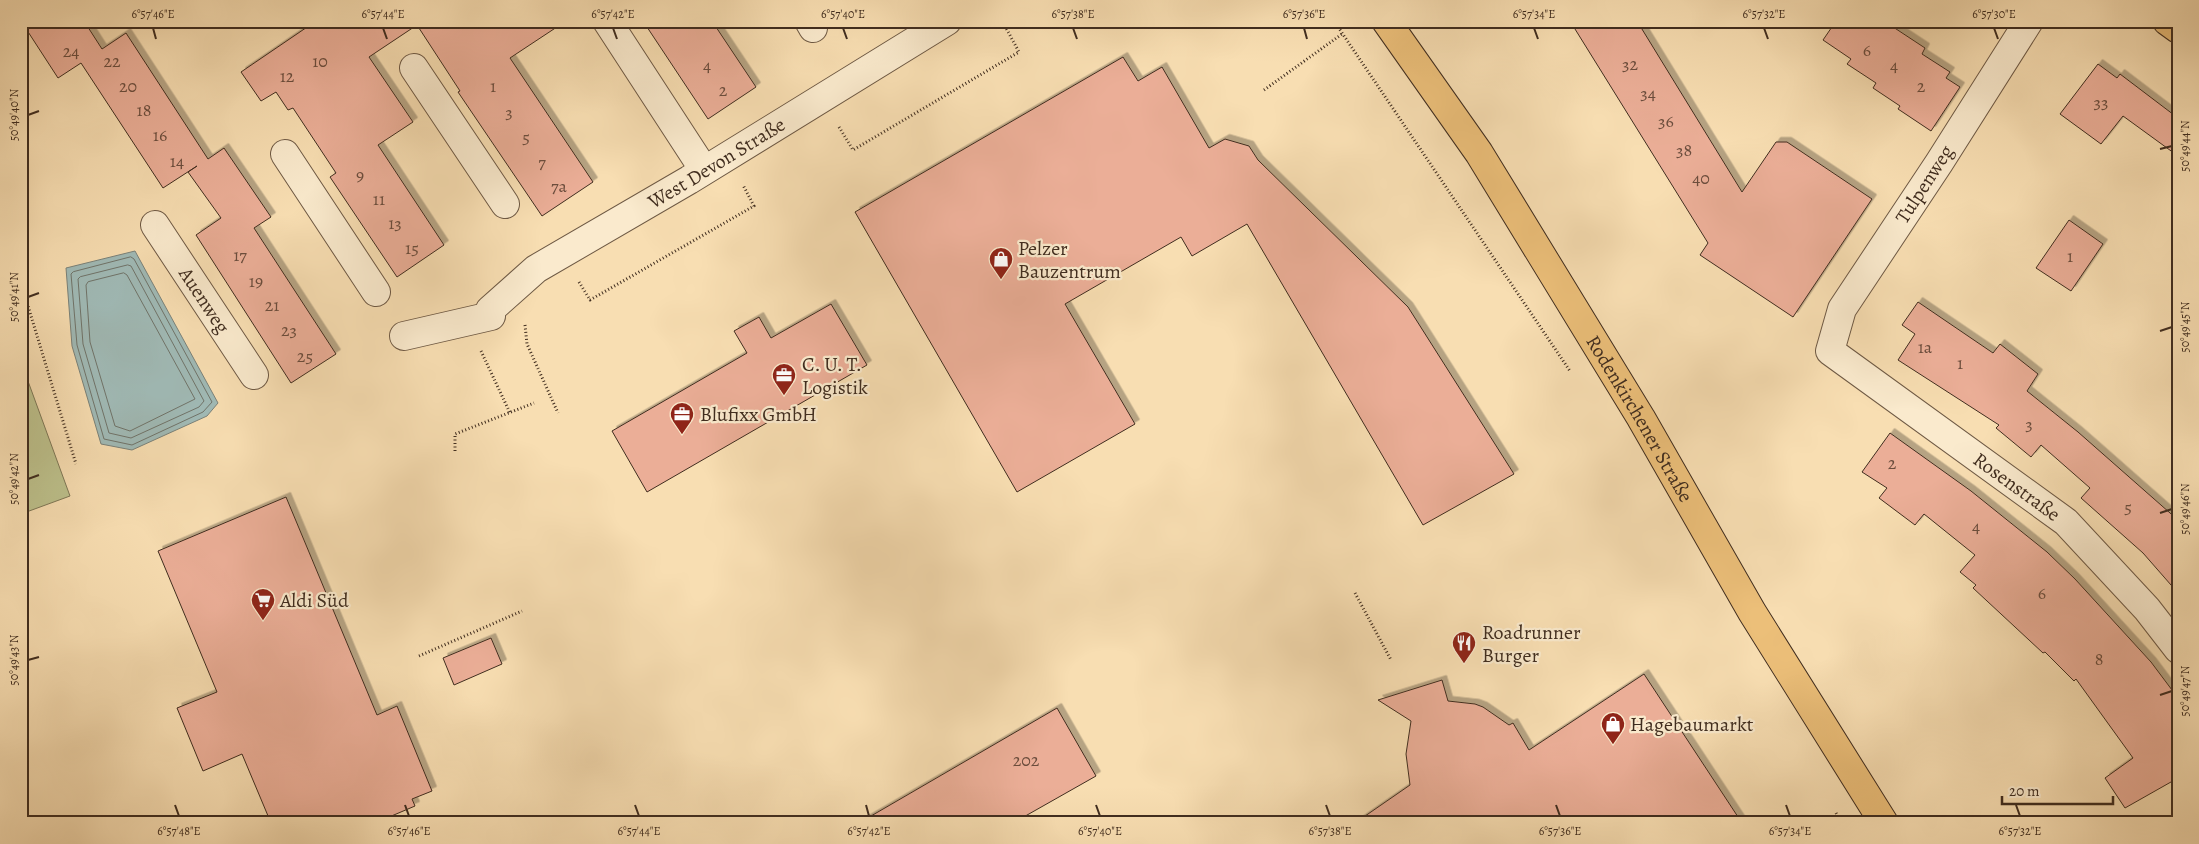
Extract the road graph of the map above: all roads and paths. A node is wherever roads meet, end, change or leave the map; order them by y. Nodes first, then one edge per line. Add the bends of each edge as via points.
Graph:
1 (607, 21) edge
2 (947, 21) edge
3 (1015, 21) edge
4 (1334, 21) edge
5 (1386, 21) edge
6 (2029, 21) edge
7 (2167, 21) edge
8 (2178, 29) edge
9 (1342, 34) junction
10 (414, 68) dead end
11 (1264, 90) dead end
12 (831, 131) dead end
13 (285, 154) dead end
14 (704, 170) junction
15 (742, 182) dead end
16 (505, 204) dead end
17 (155, 225) dead end
18 (576, 277) dead end
19 (21, 283) edge
20 (376, 292) dead end
21 (527, 319) dead end
22 (404, 336) dead end
23 (1830, 352) joint
24 (254, 375) dead end
25 (1574, 376) dead end
26 (534, 403) dead end
27 (558, 413) dead end
28 (455, 451) dead end
29 (76, 464) dead end
30 (1355, 594) dead end
31 (522, 611) dead end
32 (2178, 649) edge
33 (419, 656) dead end
34 (1392, 660) dead end
35 (1831, 806) dead end
36 (1841, 823) edge
37 (1884, 823) edge

1 - 14 street
2 - 14 street, West Devon Straße
3 - 12 path via 1006,28 1020,52 853,150 839,126
4 - 9 path
5 - 37 main road, Rodenkirchener Straße via 1479,153 1641,418 1752,612
6 - 23 street, Tulpenweg via 1842,309
7 - 8 main road
9 - 11 path
9 - 25 path
10 - 16 street
13 - 20 street
14 - 22 street, West Devon Straße via 536,269 490,313
15 - 18 path via 754,206 590,300
17 - 24 street, Auenweg
19 - 29 path
21 - 27 path via 524,327 527,344
23 - 32 street, Rosenstraße via 2066,522 2147,609
26 - 28 path via 455,434
30 - 34 path
31 - 33 path
35 - 36 path

